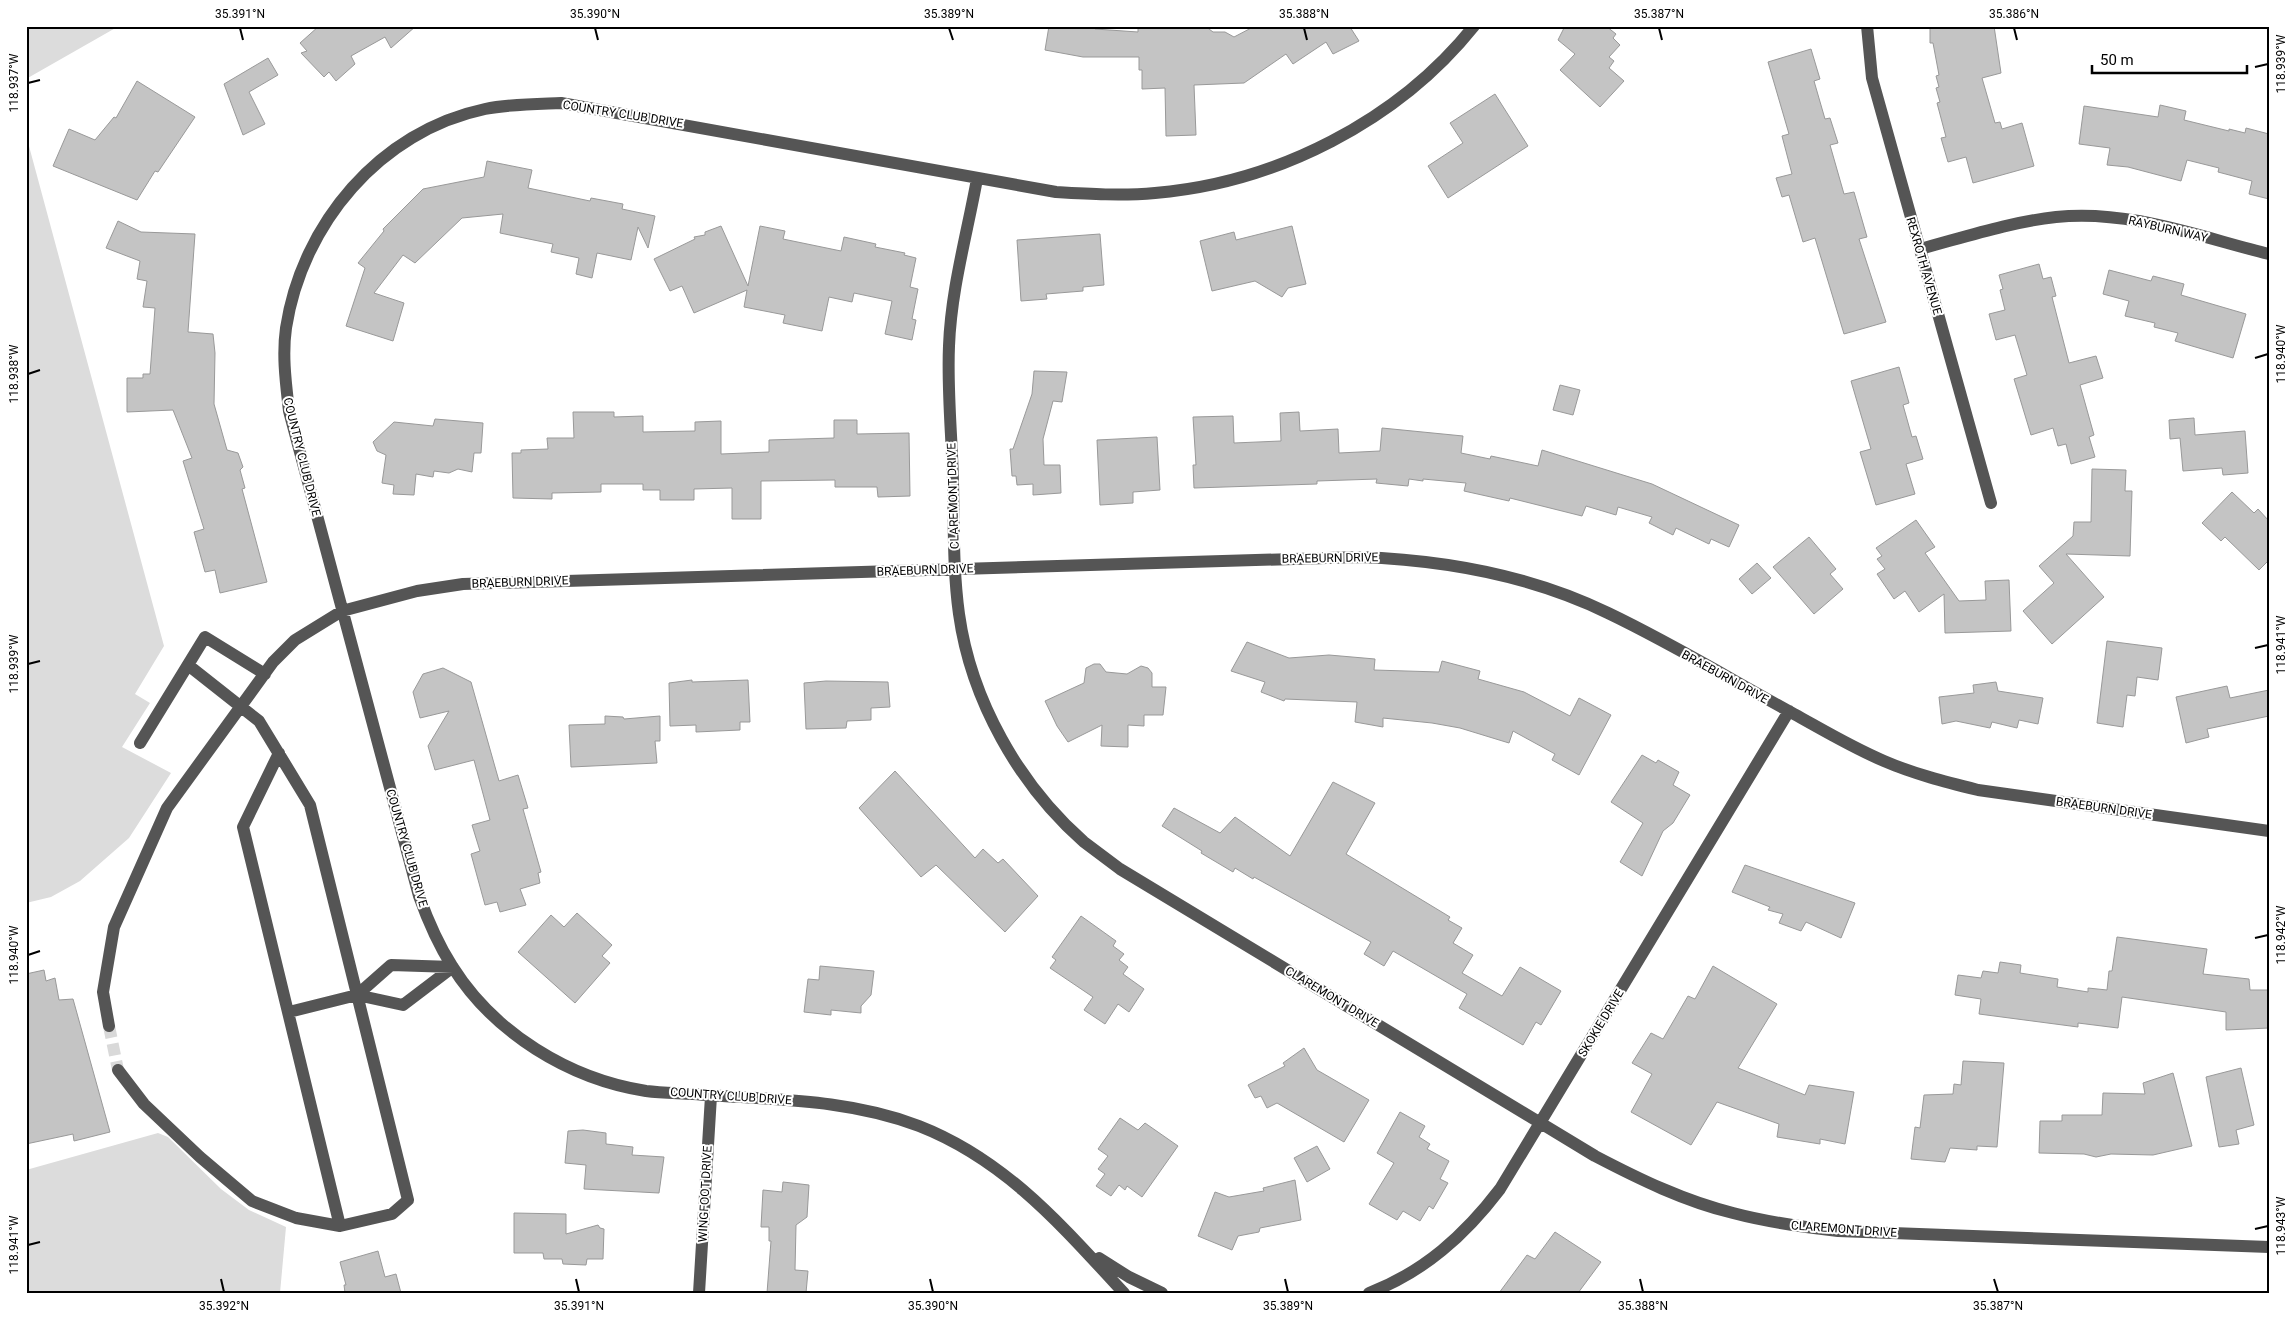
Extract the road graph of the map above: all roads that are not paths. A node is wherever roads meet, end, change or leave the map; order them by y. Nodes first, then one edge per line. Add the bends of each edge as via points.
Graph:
1 (1474, 26) edge
2 (1867, 26) edge
3 (977, 179) junction
4 (1920, 249) junction
5 (2269, 254) edge
6 (1991, 503) dead end
7 (955, 569) junction
8 (342, 611) junction
9 (188, 665) junction
10 (265, 674) junction
11 (242, 706) junction
12 (1789, 711) junction
13 (140, 743) dead end
14 (279, 753) junction
15 (2269, 831) edge
16 (452, 967) junction
17 (358, 995) junction
18 (289, 1012) junction
19 (109, 1026) tunnel mouth
20 (118, 1070) tunnel mouth
21 (711, 1096) junction
22 (1540, 1123) junction
23 (340, 1226) junction
24 (1069, 1233) junction
25 (2269, 1247) edge
26 (699, 1293) edge
27 (1124, 1293) edge
28 (1162, 1293) edge
29 (1369, 1293) edge

1 - 3 street, COUNTRY CLUB DRIVE via 1432,70 1387,107 1345,134 1254,174 1156,193 1106,195 1056,192
2 - 4 street, REXROTH AVENUE via 1872,78
3 - 7 street, CLAREMONT DRIVE via 949,346
3 - 8 street, COUNTRY CLUB DRIVE via 561,104 484,109 450,120 413,138 357,182 333,210 316,236 301,269 286,330 284,371 289,411
4 - 5 street, RAYBURN WAY via 2020,222 2103,216 2141,221
4 - 6 street, REXROTH AVENUE
7 - 8 street, BRAEBURN DRIVE via 463,584 417,591
7 - 12 street, BRAEBURN DRIVE via 1359,557 1458,565 1506,575 1607,612
7 - 22 street, CLAREMONT DRIVE via 959,615 969,660 999,734 1022,773 1051,809 1084,841 1120,869
8 - 10 street, BRAEBURN DRIVE via 295,640
8 - 16 street, COUNTRY CLUB DRIVE via 419,896 433,933
9 - 10 street via 205,638
9 - 11 street
9 - 13 street
10 - 11 street, BRAEBURN DRIVE
11 - 14 street via 259,720
11 - 19 street, BRAEBURN DRIVE via 167,808 114,927 103,992
12 - 15 street, BRAEBURN DRIVE via 1884,761 1930,778 1978,790
12 - 22 street, SKOKIE DRIVE
14 - 17 street via 310,805
14 - 18 street via 243,828
16 - 17 street via 391,965
16 - 17 street via 403,1005
16 - 21 street, COUNTRY CLUB DRIVE via 476,999 505,1026 562,1064 603,1081 646,1091
17 - 18 street
17 - 23 street via 408,1200 392,1214
18 - 23 street
20 - 23 street via 144,1104 252,1201 296,1218
21 - 24 street, COUNTRY CLUB DRIVE via 836,1105 875,1112 919,1126 1000,1170 1026,1190
21 - 26 street, WINGFOOT DRIVE
22 - 25 street, CLAREMONT DRIVE via 1595,1156 1657,1187 1731,1213 1779,1224 1838,1231
22 - 29 street, SKOKIE DRIVE via 1500,1189 1458,1237 1420,1268
24 - 27 street, COUNTRY CLUB DRIVE
24 - 28 street via 1100,1259

